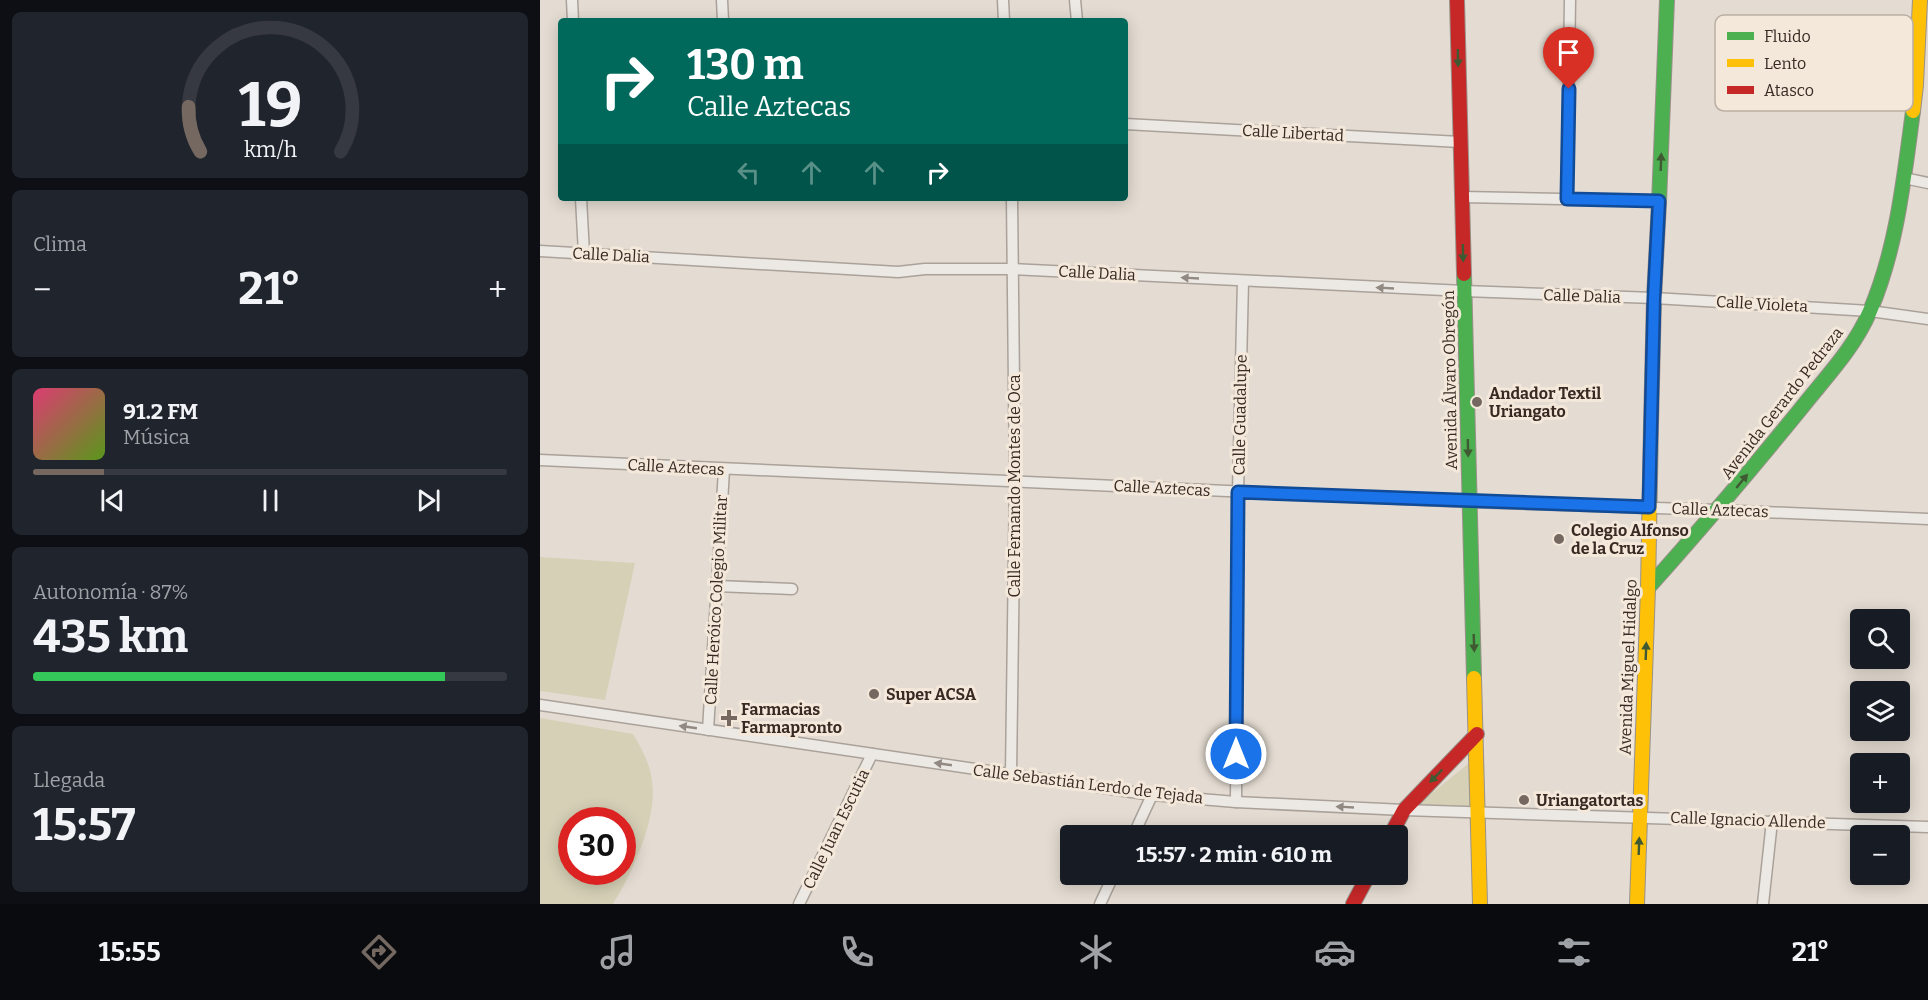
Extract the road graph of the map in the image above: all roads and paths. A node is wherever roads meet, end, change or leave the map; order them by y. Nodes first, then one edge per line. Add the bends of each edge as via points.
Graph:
1 (572, 0) edge
2 (722, 0) edge
3 (1003, 0) edge
4 (1075, 0) edge
5 (1457, 0) edge
6 (1570, 0) edge
7 (1666, 0) edge
8 (1920, 0) edge
9 (573, 18) edge
10 (723, 18) edge
11 (1004, 18) edge
12 (1077, 18) edge
13 (1913, 108) edge
14 (1913, 111) edge
15 (1128, 124) edge
16 (1460, 142) junction
17 (1904, 178) junction
18 (1928, 183) edge
19 (1462, 197) junction
20 (1567, 199) junction
21 (581, 201) edge
22 (1012, 201) edge
23 (1659, 201) junction
24 (540, 251) edge
25 (584, 254) junction
26 (1013, 269) junction
27 (1243, 281) junction
28 (1464, 291) junction
29 (1654, 298) junction
30 (1870, 311) junction
31 (1928, 319) edge
32 (540, 460) edge
33 (724, 470) junction
34 (1015, 482) junction
35 (1238, 492) junction
36 (1469, 502) junction
37 (1649, 507) junction
38 (1718, 510) junction
39 (1928, 519) edge
40 (717, 586) junction
41 (1648, 588) junction
42 (792, 589) dead end
43 (540, 705) edge
44 (708, 730) junction
45 (1477, 734) junction
46 (872, 754) junction
47 (1011, 774) junction
48 (1152, 795) junction
49 (1236, 802) junction
50 (1404, 810) junction
51 (1478, 812) junction
52 (1640, 817) junction
53 (1772, 821) junction
54 (1138, 825) edge
55 (1396, 825) edge
56 (1928, 827) edge
57 (1109, 885) edge
58 (1363, 885) edge
59 (799, 904) edge
60 (1100, 904) edge
61 (1353, 904) edge
62 (1480, 904) edge
63 (1637, 904) edge
64 (1763, 904) edge

1 - 9 street
2 - 10 street
3 - 11 street
4 - 12 street
5 -> 16 main road, Avenida Álvaro Obregón
6 - 20 street
23 -> 7 main road, Avenida Miguel Hidalgo
8 - 13 main road, Avenida Gerardo Pedraza
14 - 17 main road, Avenida Gerardo Pedraza
15 - 16 street, Calle Libertad
16 - 19 main road, Avenida Álvaro Obregón
17 - 18 street
17 - 30 main road, Avenida Gerardo Pedraza via 1889,254
19 - 20 street
19 -> 28 main road, Avenida Álvaro Obregón
20 - 23 street
21 - 25 street
22 - 26 street, Calle Fernando Montes de Oca
23 - 29 main road, Avenida Miguel Hidalgo
24 - 25 street, Calle Dalia
25 - 26 street, Calle Dalia via 898,272
27 -> 26 street, Calle Dalia
26 - 34 street, Calle Fernando Montes de Oca
28 -> 27 street, Calle Dalia
27 - 35 street, Calle Guadalupe
28 - 29 street, Calle Dalia
28 -> 36 main road, Avenida Álvaro Obregón
29 - 30 street, Calle Violeta
29 - 37 main road, Avenida Miguel Hidalgo
30 - 31 street, Calle Violeta
38 -> 30 main road, Avenida Gerardo Pedraza via 1852,345
32 - 33 street, Calle Aztecas
33 - 34 street, Calle Aztecas
33 - 40 street, Calle Heróico Colegio Militar
34 - 35 street, Calle Aztecas
34 - 47 street, Calle Fernando Montes de Oca
35 - 36 street, Calle Aztecas
35 - 49 street, Calle Guadalupe
36 - 37 street, Calle Aztecas
36 -> 45 main road, Avenida Álvaro Obregón
37 - 38 street, Calle Aztecas
37 - 41 main road, Avenida Miguel Hidalgo
38 - 39 street, Calle Aztecas
38 - 41 main road, Avenida Gerardo Pedraza
40 - 42 street
40 - 44 street, Calle Heróico Colegio Militar
52 -> 41 main road, Avenida Miguel Hidalgo
44 -> 43 street, Calle Sebastián Lerdo de Tejada
44 - 46 street, Calle Sebastián Lerdo de Tejada
45 -> 50 main road
45 - 51 main road, Avenida Álvaro Obregón
47 -> 46 street, Calle Sebastián Lerdo de Tejada
46 - 59 street, Calle Juan Escutia
47 - 48 street, Calle Sebastián Lerdo de Tejada
48 - 49 street, Calle Sebastián Lerdo de Tejada
48 - 54 street
50 -> 49 street, Calle Sebastián Lerdo de Tejada
50 - 51 street, Calle Sebastián Lerdo de Tejada
50 - 55 main road
51 - 52 street, Calle Sebastián Lerdo de Tejada
51 - 62 main road, Avenida Álvaro Obregón
52 - 53 street, Calle Ignacio Allende
63 -> 52 main road, Avenida Miguel Hidalgo
53 - 56 street, Calle Ignacio Allende
53 - 64 street
57 - 60 street
58 - 61 main road

